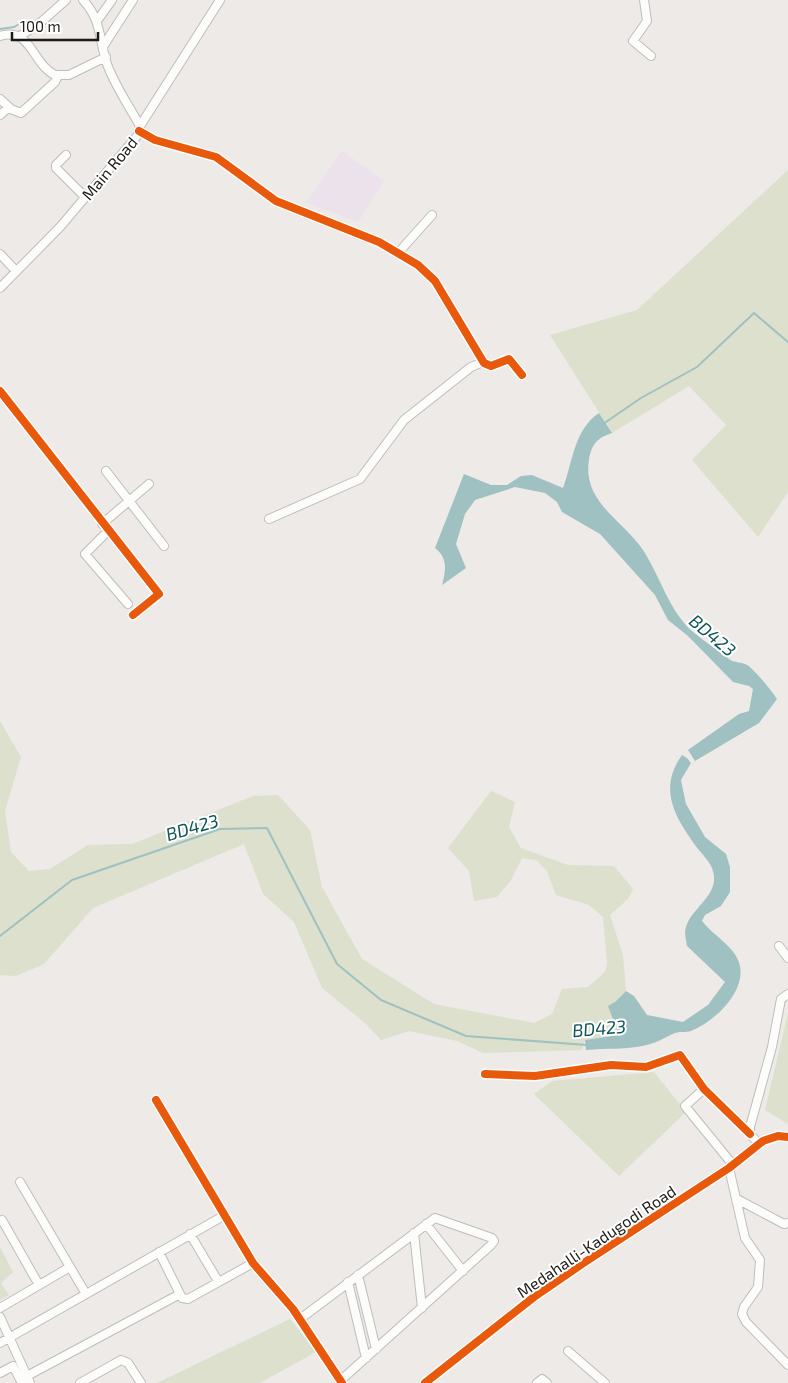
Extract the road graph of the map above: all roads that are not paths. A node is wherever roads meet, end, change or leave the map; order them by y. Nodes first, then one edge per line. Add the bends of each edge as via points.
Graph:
1 (66, 0) edge
2 (84, 0) edge
3 (112, 0) edge
4 (133, 0) edge
5 (220, 0) edge
6 (644, 0) edge
7 (97, 21) junction
8 (0, 36) edge
9 (20, 36) junction
10 (104, 44) junction
11 (651, 56) dead end
12 (106, 57) junction
13 (58, 76) junction
14 (0, 99) edge
15 (10, 108) junction
16 (0, 115) edge
17 (139, 128) junction
18 (66, 155) dead end
19 (85, 197) junction
20 (432, 215) dead end
21 (398, 253) junction
22 (0, 254) edge
23 (16, 271) junction
24 (0, 288) edge
25 (483, 362) junction
26 (522, 375) dead end
27 (0, 391) edge
28 (106, 470) dead end
29 (149, 484) dead end
30 (129, 501) junction
31 (268, 519) dead end
32 (102, 524) junction
33 (108, 531) junction
34 (164, 546) dead end
35 (128, 604) dead end
36 (133, 615) dead end
37 (779, 946) dead end
38 (788, 958) edge
39 (788, 994) edge
40 (485, 1074) dead end
41 (704, 1089) junction
42 (156, 1100) dead end
43 (750, 1134) junction
44 (788, 1137) edge
45 (759, 1144) junction
46 (731, 1167) junction
47 (20, 1182) dead end
48 (737, 1198) junction
49 (225, 1215) junction
50 (2, 1220) dead end
51 (788, 1223) edge
52 (426, 1224) junction
53 (414, 1233) junction
54 (190, 1234) junction
55 (159, 1252) junction
56 (253, 1262) junction
57 (70, 1267) junction
58 (463, 1271) junction
59 (358, 1275) junction
60 (218, 1281) junction
61 (348, 1282) junction
62 (38, 1285) junction
63 (86, 1294) junction
64 (180, 1294) junction
65 (0, 1308) edge
66 (422, 1308) junction
67 (0, 1317) edge
68 (300, 1319) junction
69 (10, 1338) junction
70 (0, 1343) edge
71 (376, 1349) junction
72 (568, 1351) dead end
73 (366, 1358) junction
74 (788, 1365) edge
75 (0, 1373) edge
76 (26, 1381) edge
77 (341, 1382) edge
78 (80, 1383) edge
79 (141, 1383) edge
80 (425, 1383) edge
81 (537, 1383) edge
82 (547, 1383) edge
83 (605, 1383) edge

1 - 9 street
2 - 7 street, Main Road
3 - 7 street
4 - 10 street
5 - 17 street
6 - 11 street via 647,21 633,41
7 - 10 street, Main Road
8 - 9 street via 13,33
9 - 13 street via 52,74
10 - 12 street, Main Road
12 - 13 street via 69,75
12 - 17 street, Main Road via 112,76
13 - 15 street via 21,113
14 - 15 street
15 - 16 street
17 - 19 street, Main Road via 138,135
17 - 21 street via 154,140 216,157 276,201 380,242
18 - 19 street via 56,168
19 - 23 street, Main Road
20 - 21 street
21 - 25 street via 423,268 435,281
22 - 23 street
23 - 24 street, Main Road
25 - 26 street via 491,366 509,359
25 - 31 street via 471,367 404,420 360,479
27 - 32 street
28 - 30 street
29 - 30 street
30 - 32 street
30 - 34 street
32 - 33 street
33 - 35 street via 85,554
33 - 36 street via 159,594
37 - 38 street
39 - 43 street via 781,999
40 - 41 street via 535,1076 611,1065 646,1066 680,1056
41 - 43 street
41 - 46 street via 685,1106
42 - 49 street
43 - 45 street
44 - 45 street, Medahalli-Kadugodi Road via 778,1136
45 - 46 street, Medahalli-Kadugodi Road
46 - 48 street
46 - 80 street, Medahalli-Kadugodi Road via 534,1297
47 - 57 street
48 - 51 street via 784,1224
48 - 74 street via 745,1238 760,1260 758,1286 742,1314
49 - 54 street
49 - 56 street
50 - 62 street
52 - 53 street
52 - 58 street
52 - 58 street via 439,1218 492,1238 491,1245
53 - 59 street
53 - 66 street
54 - 55 street
54 - 60 street
55 - 63 street
55 - 64 street
56 - 60 street
56 - 68 street
57 - 62 street
57 - 63 street
58 - 66 street
59 - 61 street
59 - 71 street
60 - 64 street via 188,1299
61 - 68 street
61 - 73 street
62 - 65 street
63 - 69 street
64 - 76 street
66 - 71 street
67 - 69 street
68 - 77 street
69 - 70 street
69 - 76 street
71 - 73 street
72 - 83 street
73 - 77 street
75 - 76 street via 13,1366
78 - 79 street via 121,1360 128,1363
81 - 82 street via 542,1380

